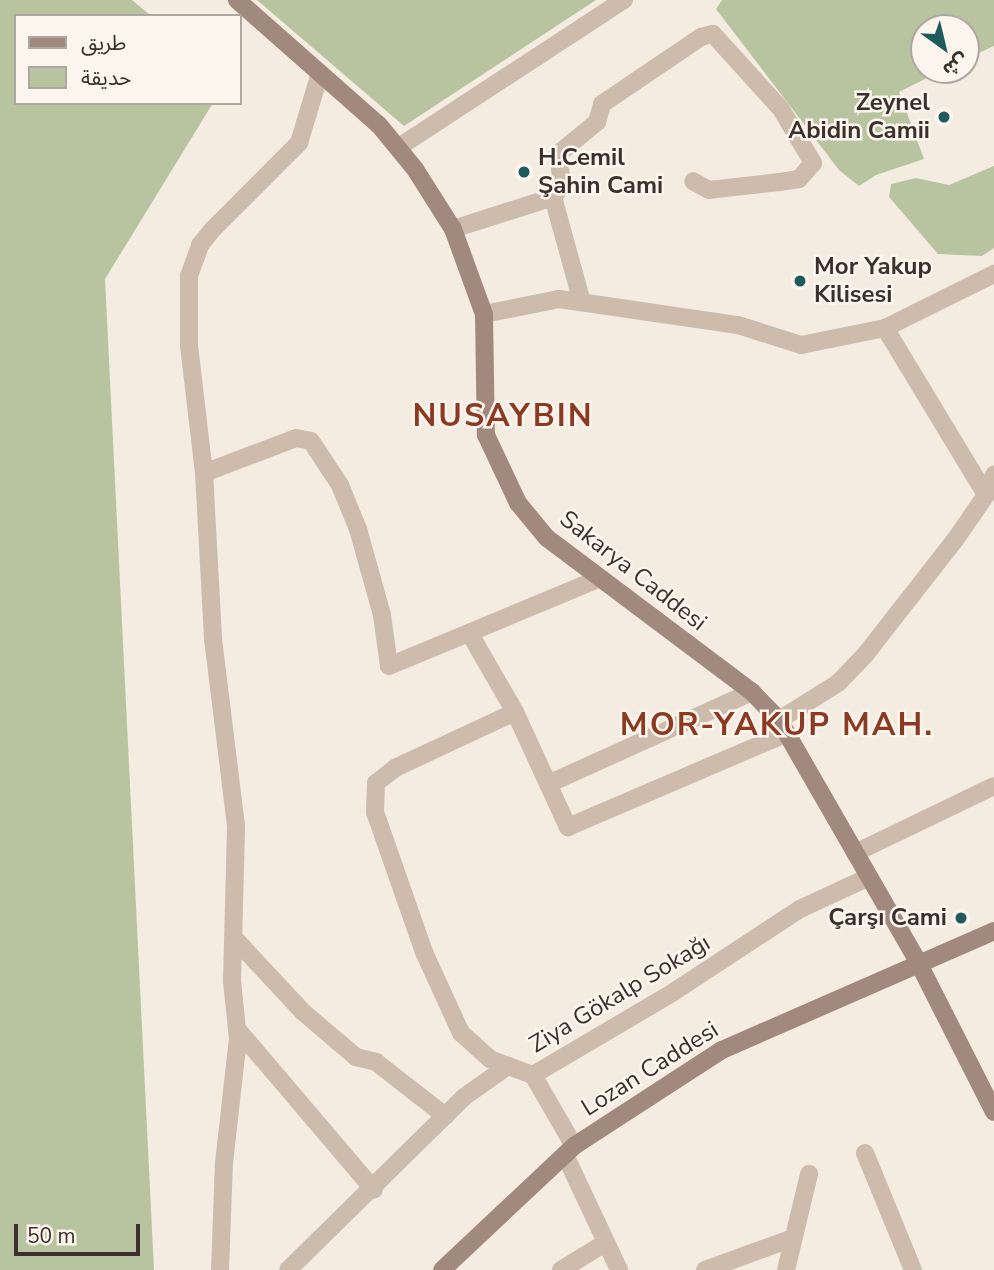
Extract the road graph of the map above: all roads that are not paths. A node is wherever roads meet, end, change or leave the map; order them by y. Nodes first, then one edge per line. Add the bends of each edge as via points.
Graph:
1 (237, 0) edge
2 (624, 0) edge
3 (320, 73) junction
4 (399, 148) junction
5 (692, 181) dead end
6 (553, 197) junction
7 (453, 229) junction
8 (994, 274) edge
9 (582, 302) junction
10 (484, 314) junction
11 (885, 328) junction
12 (204, 473) junction
13 (994, 475) edge
14 (986, 495) junction
15 (600, 578) junction
16 (470, 634) junction
17 (752, 692) junction
18 (515, 712) junction
19 (783, 726) junction
20 (548, 784) junction
21 (994, 786) edge
22 (855, 853) junction
23 (869, 877) junction
24 (994, 931) edge
25 (235, 939) junction
26 (918, 962) junction
27 (237, 1029) junction
28 (508, 1066) junction
29 (533, 1075) junction
30 (994, 1112) edge
31 (446, 1116) junction
32 (570, 1150) junction
33 (865, 1153) dead end
34 (809, 1174) dead end
35 (374, 1190) junction
36 (793, 1238) junction
37 (605, 1243) junction
38 (220, 1270) edge
39 (288, 1270) edge
40 (442, 1270) edge
41 (561, 1270) edge
42 (619, 1270) edge
43 (705, 1270) edge
44 (786, 1270) edge
45 (913, 1270) edge

1 - 3 street, Sakarya Caddesi
2 - 4 street
3 - 4 street, Sakarya Caddesi
3 - 12 street via 299,143 213,229 193,261 187,303 189,346
4 - 7 street, Sakarya Caddesi
5 - 6 street via 709,190 779,182 799,179 813,163 782,109 713,34 701,37 602,104 597,122 557,155 563,185
6 - 7 street
6 - 9 street
7 - 10 street, Sakarya Caddesi
8 - 11 street
9 - 10 street via 537,301
9 - 11 street via 738,325 801,345
10 - 15 street, Sakarya Caddesi via 485,425 494,460 537,527
11 - 14 street
12 - 16 street via 305,436 340,485 358,529 382,615 389,666
12 - 25 street via 213,638 236,826
13 - 14 street
14 - 19 street via 865,655
15 - 16 street
15 - 17 street, Sakarya Caddesi
16 - 18 street
17 - 19 street, Sakarya Caddesi
17 - 20 street
18 - 20 street
18 - 28 street via 395,768 376,783 375,812 424,951 461,1033 490,1059
19 - 20 street via 568,827
19 - 22 street, Sakarya Caddesi
21 - 22 street
22 - 23 street, Sakarya Caddesi
23 - 26 street, Sakarya Caddesi
23 - 29 street, Ziya Gökalp Sokağı via 800,909 672,993
24 - 26 street, Lozan Caddesi
25 - 27 street
25 - 31 street via 303,1012 356,1057 376,1062
26 - 30 street, Sakarya Caddesi
26 - 32 street, Lozan Caddesi via 722,1050
27 - 35 street
27 - 38 street via 224,1163
28 - 29 street, Ziya Gökalp Sokağı
28 - 31 street, Ziya Gökalp Sokağı
29 - 32 street
31 - 35 street, Ziya Gökalp Sokağı
32 - 37 street
32 - 40 street, Lozan Caddesi
33 - 45 street
34 - 36 street
35 - 39 street, Ziya Gökalp Sokağı
36 - 43 street
36 - 44 street
37 - 41 street
37 - 42 street

